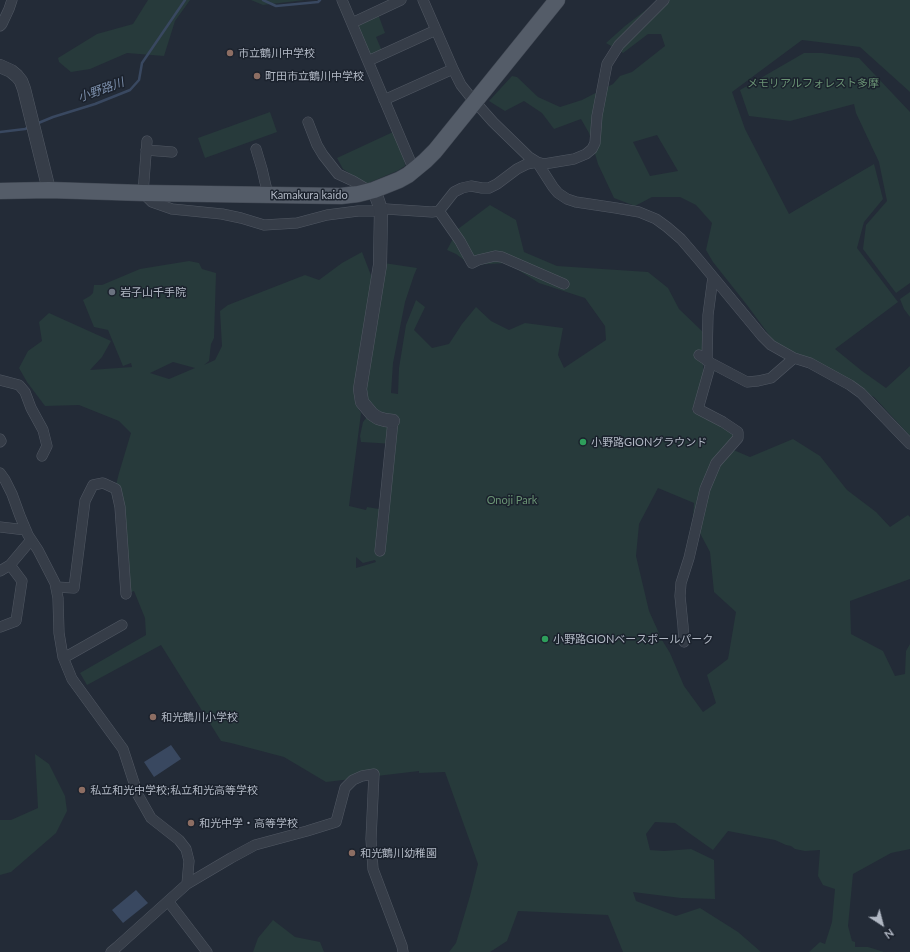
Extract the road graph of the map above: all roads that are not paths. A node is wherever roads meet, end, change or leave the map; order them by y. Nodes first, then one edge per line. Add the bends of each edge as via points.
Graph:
1 (12, 0) edge
2 (342, 0) edge
3 (401, 0) edge
4 (423, 0) edge
5 (557, 0) edge
6 (664, 0) edge
7 (352, 22) junction
8 (0, 26) edge
9 (436, 30) junction
10 (368, 61) junction
11 (0, 66) edge
12 (453, 69) junction
13 (384, 100) junction
14 (475, 102) junction
15 (308, 122) dead end
16 (256, 149) dead end
17 (172, 152) dead end
18 (537, 162) junction
19 (414, 170) junction
20 (49, 190) junction
21 (0, 191) edge
22 (372, 191) junction
23 (143, 193) junction
24 (268, 195) junction
25 (381, 210) junction
26 (439, 211) junction
27 (713, 277) junction
28 (564, 284) dead end
29 (698, 355) dead end
30 (794, 358) junction
31 (709, 362) junction
32 (0, 380) edge
33 (393, 421) joint
34 (0, 439) edge
35 (0, 442) edge
36 (910, 444) edge
37 (42, 456) dead end
38 (0, 473) edge
39 (0, 527) edge
40 (26, 530) junction
41 (31, 540) junction
42 (380, 550) dead end
43 (10, 565) junction
44 (0, 571) edge
45 (56, 587) junction
46 (126, 594) dead end
47 (122, 625) dead end
48 (0, 627) edge
49 (684, 642) dead end
50 (63, 657) junction
51 (187, 884) junction
52 (168, 901) junction
53 (111, 952) edge
54 (208, 952) edge
55 (404, 952) edge

1 - 8 street
2 - 7 street
3 - 7 street
4 - 9 street
5 - 14 main road, Kamakura kaido
6 - 18 street via 619,45 607,64 592,149 574,159 544,164
7 - 10 street
9 - 10 street
9 - 12 street
10 - 13 street
11 - 20 street via 11,71 21,81
12 - 13 street
12 - 14 street
13 - 19 street
14 - 18 street
14 - 19 main road, Kamakura kaido via 435,151
15 - 22 street via 317,145 338,174
16 - 24 street
17 - 23 street via 146,145
18 - 26 street via 517,169 489,188 471,186 454,192
18 - 27 street via 553,187 567,199 639,212 656,219 681,239
19 - 22 main road, Kamakura kaido via 399,180
20 - 21 main road, Kamakura kaido
20 - 23 main road, Kamakura kaido
22 - 24 main road, Kamakura kaido via 341,196
22 - 25 street
23 - 24 main road, Kamakura kaido
23 - 25 street via 152,202 172,209 222,214 264,225 297,223 327,215
25 - 26 street
25 - 33 street via 380,265 360,389 362,402 372,414
26 - 28 street via 472,263 495,256 502,257
27 - 30 street via 771,345
27 - 31 street via 708,315
29 - 31 street
30 - 31 street via 771,378 747,382
30 - 36 street via 810,363 861,393
31 - 49 street via 698,409 738,432 738,438 716,463 705,488 680,596
32 - 37 street via 19,385 25,392 43,430 47,446
33 - 42 street
34 - 35 street
38 - 40 street via 12,494
39 - 40 street
40 - 41 street
41 - 43 street
41 - 45 street
43 - 44 street
43 - 48 street via 22,581 16,621
45 - 46 street via 74,588 85,501 93,485 103,483 116,489 120,508
45 - 50 street
47 - 50 street
50 - 51 street via 72,679 123,749 138,795 150,818 179,840 186,849 189,861
51 - 52 street
51 - 55 street via 255,845 336,822 345,788 353,780 374,774 371,839 373,870
52 - 53 street
52 - 54 street

